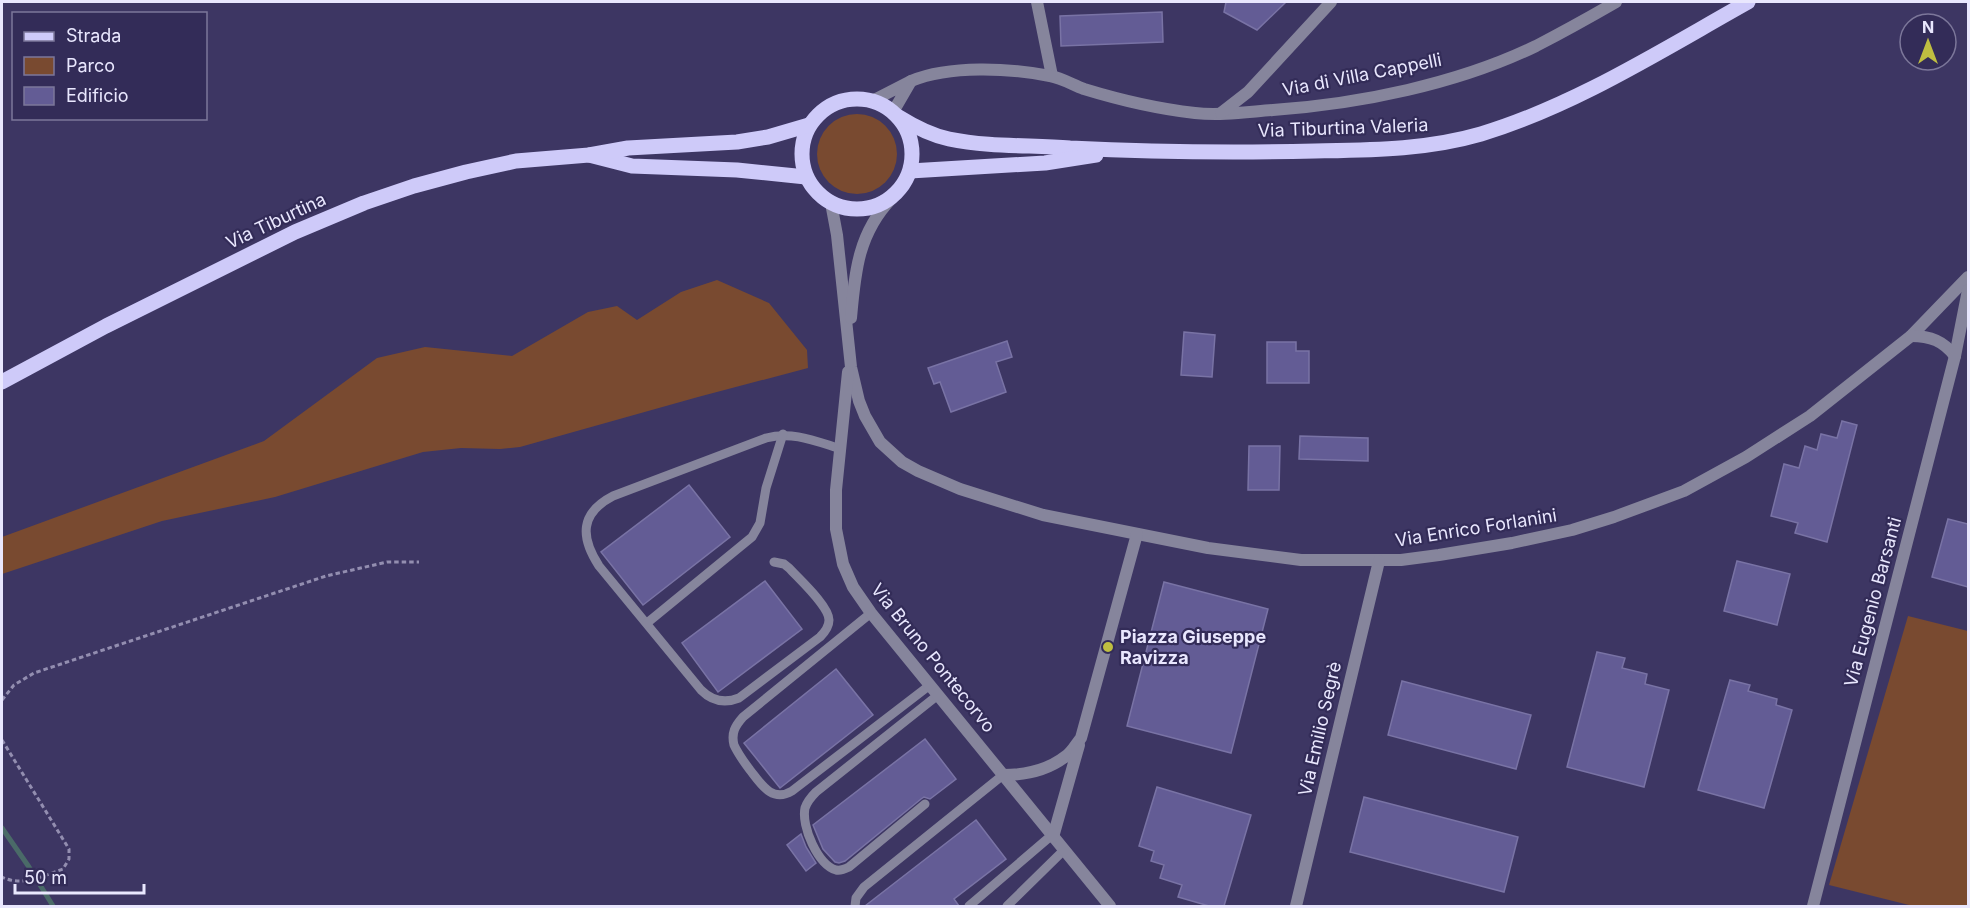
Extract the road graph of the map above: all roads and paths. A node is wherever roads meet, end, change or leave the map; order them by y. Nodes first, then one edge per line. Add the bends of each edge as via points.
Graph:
1 (1037, 2) edge
2 (1331, 2) edge
3 (1616, 2) edge
4 (1748, 2) edge
5 (1052, 76) junction
6 (911, 81) junction
7 (872, 100) junction
8 (1220, 114) junction
9 (896, 115) junction
10 (809, 125) junction
11 (1122, 151) junction
12 (589, 155) junction
13 (910, 171) junction
14 (806, 177) junction
15 (892, 198) junction
16 (831, 203) junction
17 (1968, 277) edge
18 (1968, 290) edge
19 (1911, 336) junction
20 (850, 355) junction
21 (1955, 356) junction
22 (2, 382) edge
23 (783, 434) junction
24 (841, 449) junction
25 (1137, 534) junction
26 (1379, 561) junction
27 (419, 562) dead end
28 (774, 562) dead end
29 (871, 613) junction
30 (646, 623) junction
31 (934, 690) junction
32 (2, 700) edge
33 (1081, 738) junction
34 (2, 740) edge
35 (1003, 775) junction
36 (925, 804) dead end
37 (1053, 836) junction
38 (1064, 850) junction
39 (2, 877) edge
40 (855, 906) edge
41 (969, 906) edge
42 (1007, 906) edge
43 (1110, 906) edge
44 (1296, 906) edge
45 (1813, 906) edge

1 - 5 street
2 - 8 street, Via di Villa Cappelli via 1248,92
3 - 8 street, Via di Villa Cappelli via 1536,46 1449,78 1344,101
4 - 11 main road, Via Tiburtina Valeria via 1597,86 1521,119 1457,140 1383,150
5 - 6 street via 969,70
5 - 8 street via 1125,99
6 - 7 street
6 - 9 street
7 - 9 main road
7 - 10 main road, Via Tiburtina via 836,103
9 - 11 main road, Via Tiburtina Valeria via 936,135 963,141
9 - 13 main road via 912,143
10 - 12 main road, Via Tiburtina via 748,141 628,147
10 - 14 main road via 803,142
11 - 13 main road, Via Tiburtina Valeria via 1045,163
12 - 14 main road, Via Tiburtina via 632,166
12 - 22 main road, Via Tiburtina via 489,167 363,203 274,242
13 - 15 main road
14 - 16 main road via 816,192
15 - 16 main road via 862,209
15 - 20 street, Via Bruno Pontecorvo via 878,214 863,243 854,293
16 - 20 street, Via Bruno Pontecorvo
17 - 19 street, Via Enrico Forlanini
18 - 21 street, Via Eugenio Barsanti
19 - 21 street via 1936,339
19 - 26 street, Via Enrico Forlanini via 1810,416 1684,491 1542,538
20 - 24 street, Via Bruno Pontecorvo
20 - 25 street, Via Enrico Forlanini via 865,416 880,442 902,462 936,480 988,499 1071,522
21 - 45 street, Via Eugenio Barsanti
23 - 24 lane
23 - 30 lane via 760,523 752,537
23 - 30 lane via 613,496 590,515 586,535 594,558
24 - 29 street, Via Bruno Pontecorvo via 835,502 840,554
25 - 26 street, Via Enrico Forlanini via 1275,558
25 - 33 street
26 - 44 street, Via Emilio Segrè
27 - 32 path via 387,562 326,576 34,673 14,685
28 - 30 lane via 789,568 823,606 828,627 739,698 725,702 706,694
29 - 31 street, Via Bruno Pontecorvo
29 - 31 lane via 734,728 734,746 763,788 776,795 792,791
31 - 35 street, Via Bruno Pontecorvo
31 - 36 lane via 816,792 807,803 805,824 813,845 828,865 843,870
33 - 35 street via 1067,756 1042,770
33 - 37 street
34 - 39 path via 69,849 69,859 63,869 26,881
35 - 37 street, Via Bruno Pontecorvo
35 - 40 lane via 864,887
37 - 38 street, Via Bruno Pontecorvo
37 - 41 lane
38 - 42 lane
38 - 43 street, Via Bruno Pontecorvo

